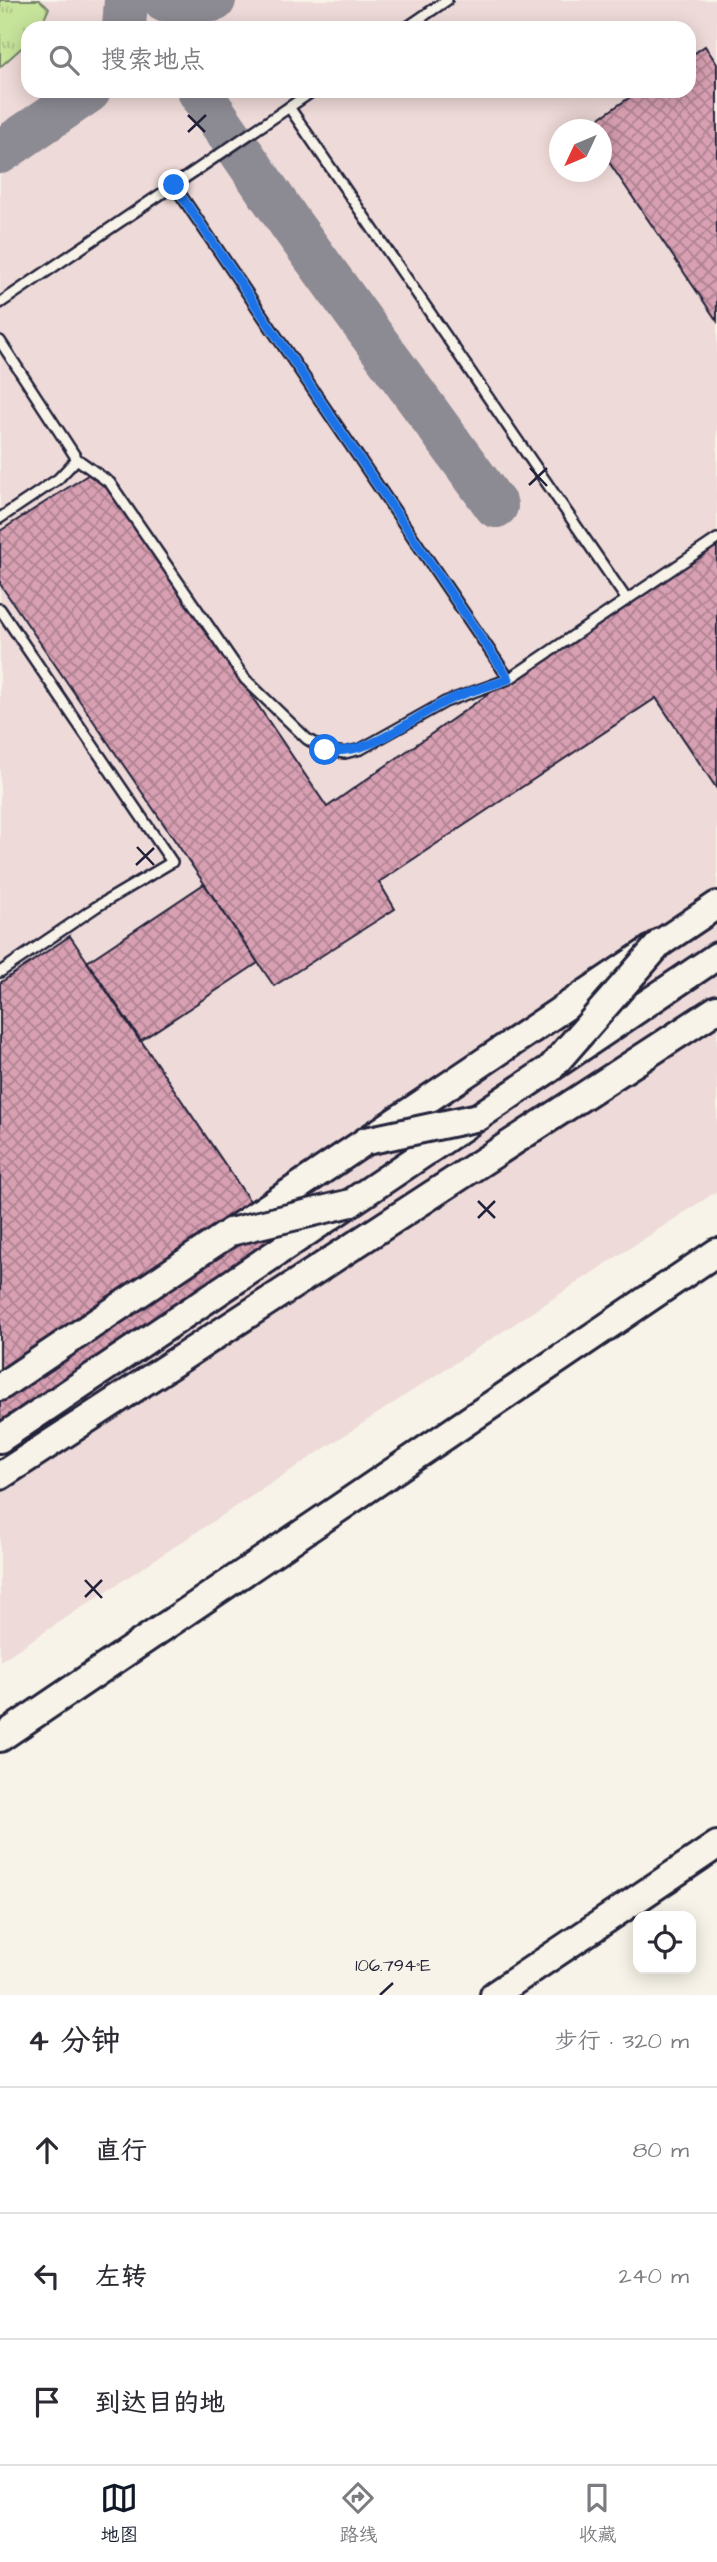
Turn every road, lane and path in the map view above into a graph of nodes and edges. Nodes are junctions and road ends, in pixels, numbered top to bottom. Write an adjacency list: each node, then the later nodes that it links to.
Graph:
1 (447, 0): 2 (lane)
2 (416, 21)
3 (302, 98): 4 (lane)
4 (289, 107): 5 (lane); 11 (lane)
5 (174, 185): 6 (lane); 13 (lane)
6 (0, 303)
7 (0, 341): 8 (lane)
8 (77, 459): 9 (lane); 13 (lane)
9 (0, 518)
10 (717, 539): 11 (lane)
11 (627, 600): 13 (lane)
12 (0, 609): 19 (lane)
13 (509, 679)
14 (717, 907): 15 (main road); 27 (main road)
15 (661, 942): 21 (main road, bridge); 23 (main road, bridge)
16 (717, 946): 18 (main road)
17 (717, 956): 18 (main road)
18 (695, 971): 21 (main road, bridge)
19 (0, 972)
20 (717, 1009): 29 (main road)
21 (550, 1069): 22 (main road)
22 (479, 1117): 23 (main road, bridge); 24 (main road, bridge)
23 (366, 1140): 25 (main road, bridge)
24 (351, 1203): 25 (main road, bridge); 28 (main road)
25 (230, 1232): 27 (main road)
26 (717, 1252): 30 (main road)
27 (0, 1388)
28 (0, 1439)
29 (0, 1476)
30 (0, 1738)
31 (717, 1845): 32 (main road)
32 (494, 1995)

